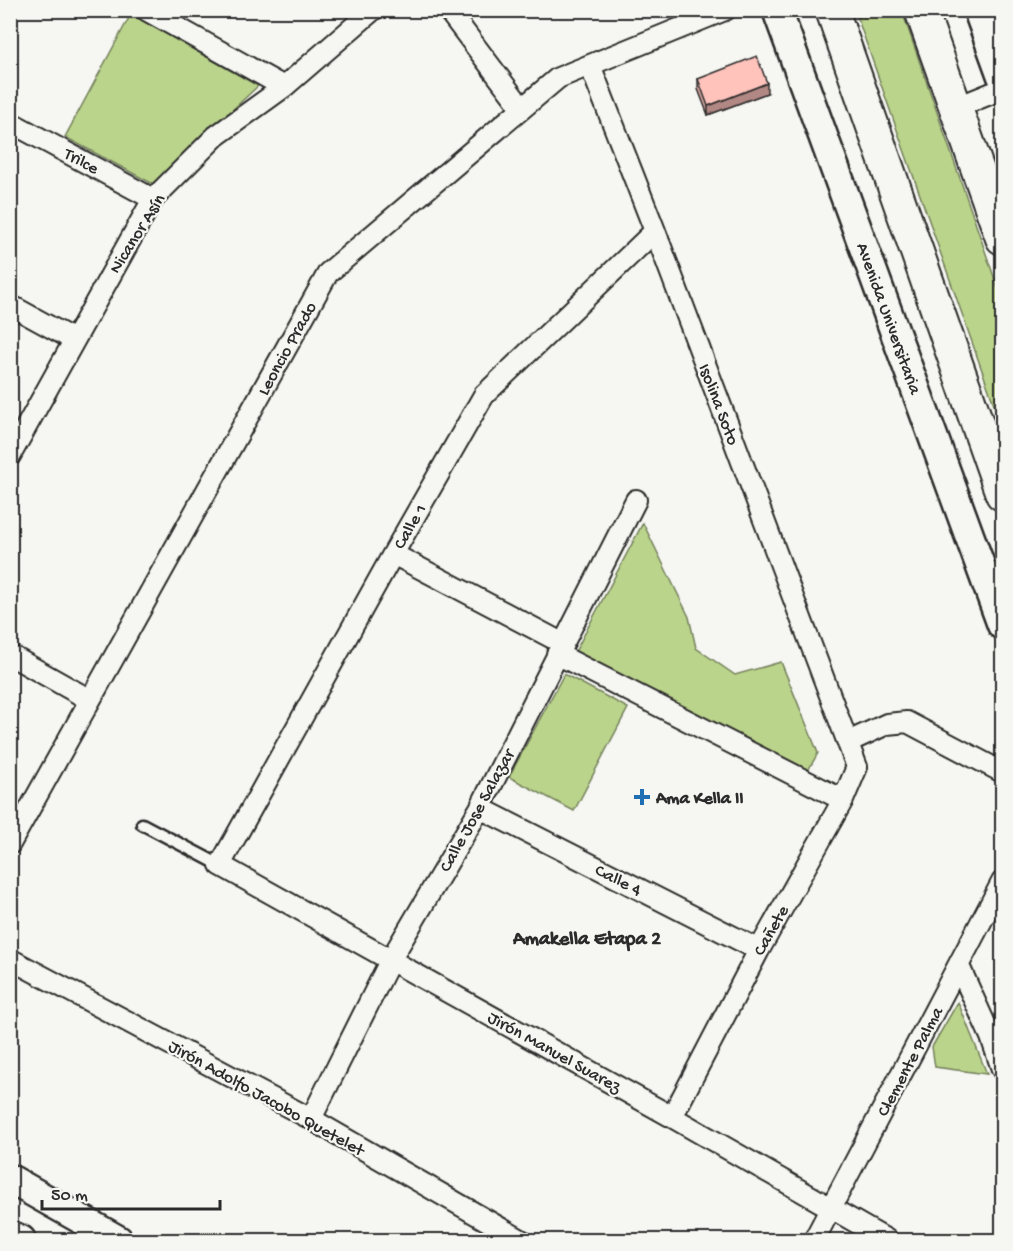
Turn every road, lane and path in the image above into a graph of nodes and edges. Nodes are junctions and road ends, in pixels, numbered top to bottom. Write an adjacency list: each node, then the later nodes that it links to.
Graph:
1 (146, 10): 11 (street)
2 (373, 10): 11 (street, Nicanor Asín)
3 (448, 10): 13 (street)
4 (725, 10): 9 (street, Leoncio Prado)
5 (777, 10): 25 (main road, Avenida Universitaria)
6 (832, 10): 22 (main road)
7 (921, 10): 14 (main road)
8 (978, 10): 10 (main road)
9 (590, 65): 13 (street, Leoncio Prado); 17 (street, Isolina Soto)
10 (1002, 76)
11 (284, 87): 16 (street, Nicanor Asín)
12 (1002, 89): 14 (street)
13 (522, 108): 28 (street, Leoncio Prado)
14 (955, 108): 18 (main road)
15 (10, 122): 16 (street, Trilce)
16 (153, 199): 20 (street, Nicanor Asín)
17 (655, 231): 24 (street, Calle 1); 29 (street, Isolina Soto)
18 (1002, 238)
19 (10, 305): 20 (street)
20 (74, 340): 21 (street, Nicanor Asín)
21 (10, 456)
22 (1002, 494)
23 (636, 500): 26 (street, Calle Jose Salazar)
24 (393, 555): 26 (street); 35 (street, Calle 1)
25 (1002, 625)
26 (560, 649): 31 (street); 32 (street, Calle Jose Salazar)
27 (10, 655): 28 (street)
28 (90, 700): 34 (street, Leoncio Prado)
29 (848, 742): 30 (street); 31 (street, Cañete)
30 (1002, 772)
31 (843, 800): 37 (street, Cañete)
32 (480, 808): 37 (street, Calle 4); 39 (street, Calle Jose Salazar)
33 (142, 824): 35 (lane)
34 (10, 844)
35 (220, 865): 39 (street, Jirón Manuel Suarez)
36 (1002, 882): 40 (street, Clemente Palma)
37 (759, 950): 43 (street, Cañete)
38 (10, 959): 44 (street, Jirón Adolfo Jacobo Quetelet)
39 (391, 959): 43 (street, Jirón Manuel Suarez); 44 (street, Calle Jose Salazar)
40 (959, 966): 41 (street); 46 (street, Clemente Palma)
41 (997, 1035): 42 (street)
42 (1002, 1069)
43 (672, 1117): 46 (street, Jirón Manuel Suarez)
44 (311, 1119): 50 (street, Jirón Adolfo Jacobo Quetelet)
45 (10, 1179): 49 (main road)
46 (831, 1209): 51 (street, Clemente Palma); 52 (street, Jirón Manuel Suarez)
47 (10, 1235): 48 (main road)
48 (21, 1240)
49 (118, 1240)
50 (521, 1240)
51 (814, 1240)
52 (887, 1240)

